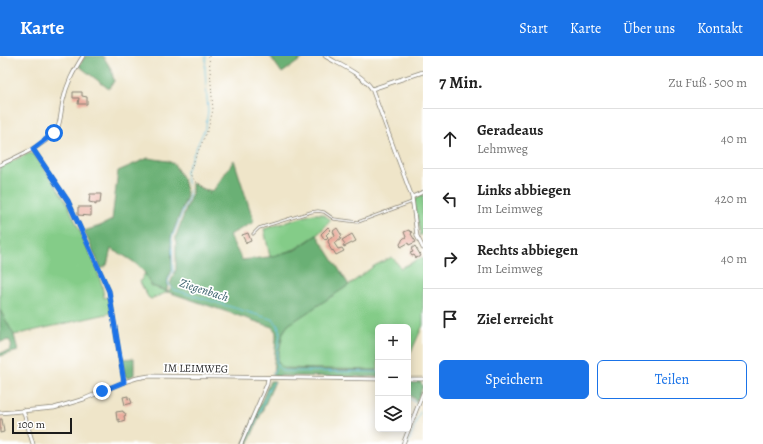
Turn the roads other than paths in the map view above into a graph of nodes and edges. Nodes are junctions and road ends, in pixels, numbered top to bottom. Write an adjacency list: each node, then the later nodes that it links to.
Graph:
1 (83, 56): 5 (street)
2 (325, 56): 4 (street)
3 (423, 72): 4 (street)
4 (372, 89): 8 (street)
5 (33, 149): 6 (street); 16 (street)
6 (0, 165)
7 (423, 192): 8 (street)
8 (412, 197): 9 (street)
9 (412, 202): 10 (lane); 11 (street)
10 (253, 234)
11 (423, 248)
12 (268, 378): 13 (street, IM LEIMWEG); 16 (street, IM LEIMWEG); 21 (street)
13 (375, 379)
14 (411, 379): 15 (street)
15 (423, 379)
16 (124, 382): 18 (street, IM LEIMWEG)
17 (423, 393): 22 (street)
18 (23, 410): 19 (street, IM LEIMWEG); 20 (street)
19 (0, 413)
20 (33, 444)
21 (241, 444)
22 (403, 444)

